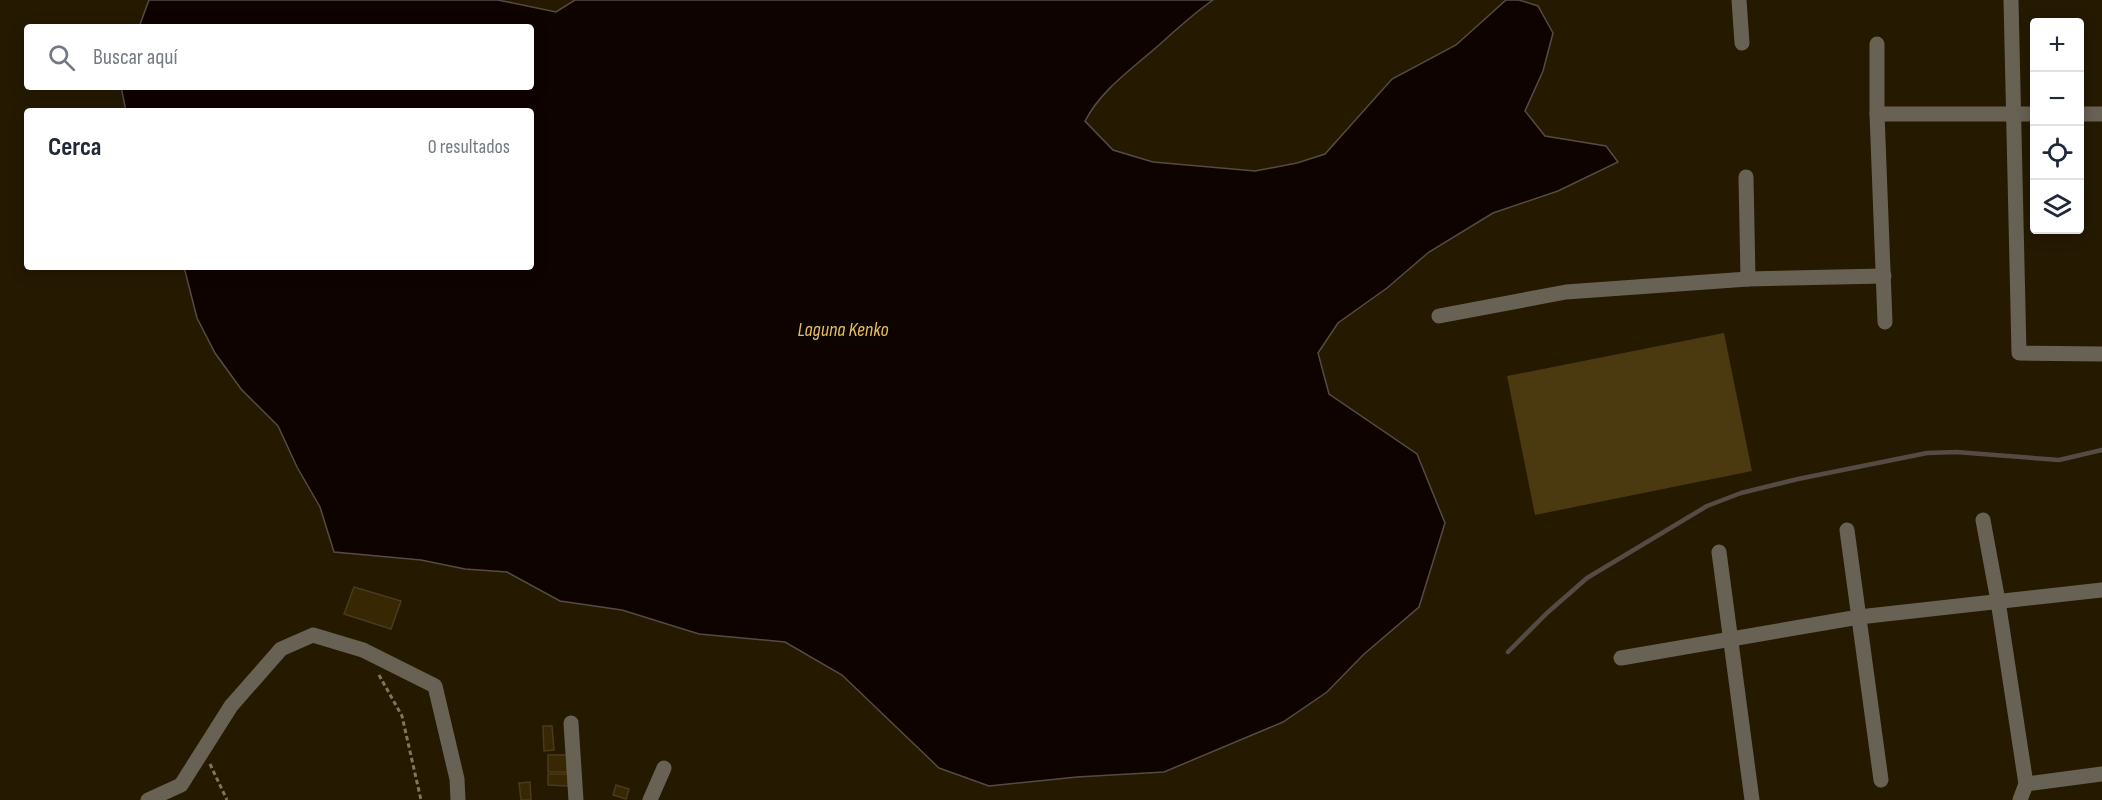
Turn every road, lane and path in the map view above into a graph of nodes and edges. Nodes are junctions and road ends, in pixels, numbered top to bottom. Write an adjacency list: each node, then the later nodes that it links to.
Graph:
1 (1739, 0): 3 (street)
2 (2011, 0): 6 (street)
3 (1742, 43)
4 (1877, 44): 5 (street)
5 (1877, 114): 6 (street); 11 (street)
6 (2013, 114): 7 (street); 15 (street)
7 (2030, 114)
8 (2084, 114): 9 (street)
9 (2102, 114)
10 (1746, 177): 12 (street)
11 (1884, 276): 12 (street); 14 (street)
12 (1748, 279): 13 (street)
13 (1439, 316)
14 (1886, 322)
15 (2102, 354)
16 (1983, 520): 20 (street)
17 (1847, 530): 21 (street)
18 (1719, 552): 22 (street)
19 (2102, 590): 20 (street)
20 (1998, 601): 21 (street); 30 (street)
21 (1859, 617): 22 (street); 29 (street)
22 (1730, 640): 24 (street); 37 (street)
23 (363, 650): 26 (street); 33 (path); 34 (street)
24 (1622, 658)
25 (571, 723): 35 (street)
26 (204, 752): 31 (street); 32 (path)
27 (664, 768): 36 (street)
28 (2102, 774): 30 (street)
29 (1881, 780)
30 (2026, 784): 38 (street)
31 (148, 800)
32 (227, 800)
33 (421, 800)
34 (458, 800)
35 (576, 800)
36 (650, 800)
37 (1752, 800)
38 (2020, 800)

